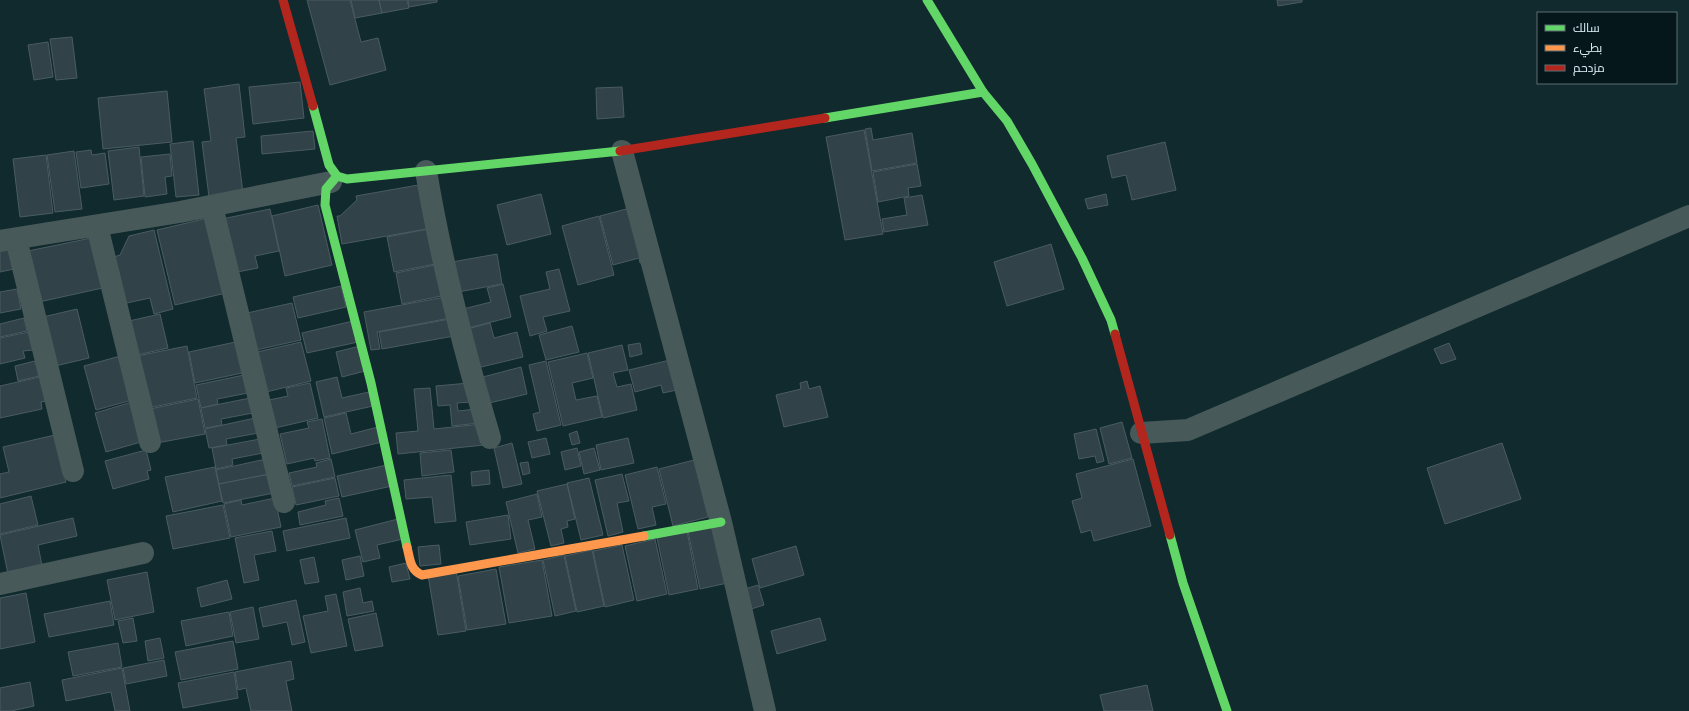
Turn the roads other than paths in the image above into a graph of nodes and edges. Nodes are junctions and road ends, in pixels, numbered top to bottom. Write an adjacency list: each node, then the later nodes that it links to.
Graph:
1 (283, 0): 6 (street)
2 (927, 0): 3 (street)
3 (983, 92): 4 (street); 11 (street)
4 (622, 151): 5 (street); 16 (street)
5 (426, 171): 6 (street); 12 (street)
6 (334, 179): 7 (street); 16 (street)
7 (212, 206): 9 (street); 15 (street)
8 (1689, 216): 11 (street)
9 (97, 226): 10 (street); 13 (street)
10 (8, 240): 14 (street)
11 (1141, 433): 20 (street)
12 (490, 438)
13 (150, 442)
14 (72, 471)
15 (284, 502)
16 (721, 522): 19 (street)
17 (143, 553): 18 (street)
18 (0, 584)
19 (764, 711)
20 (1227, 711)

